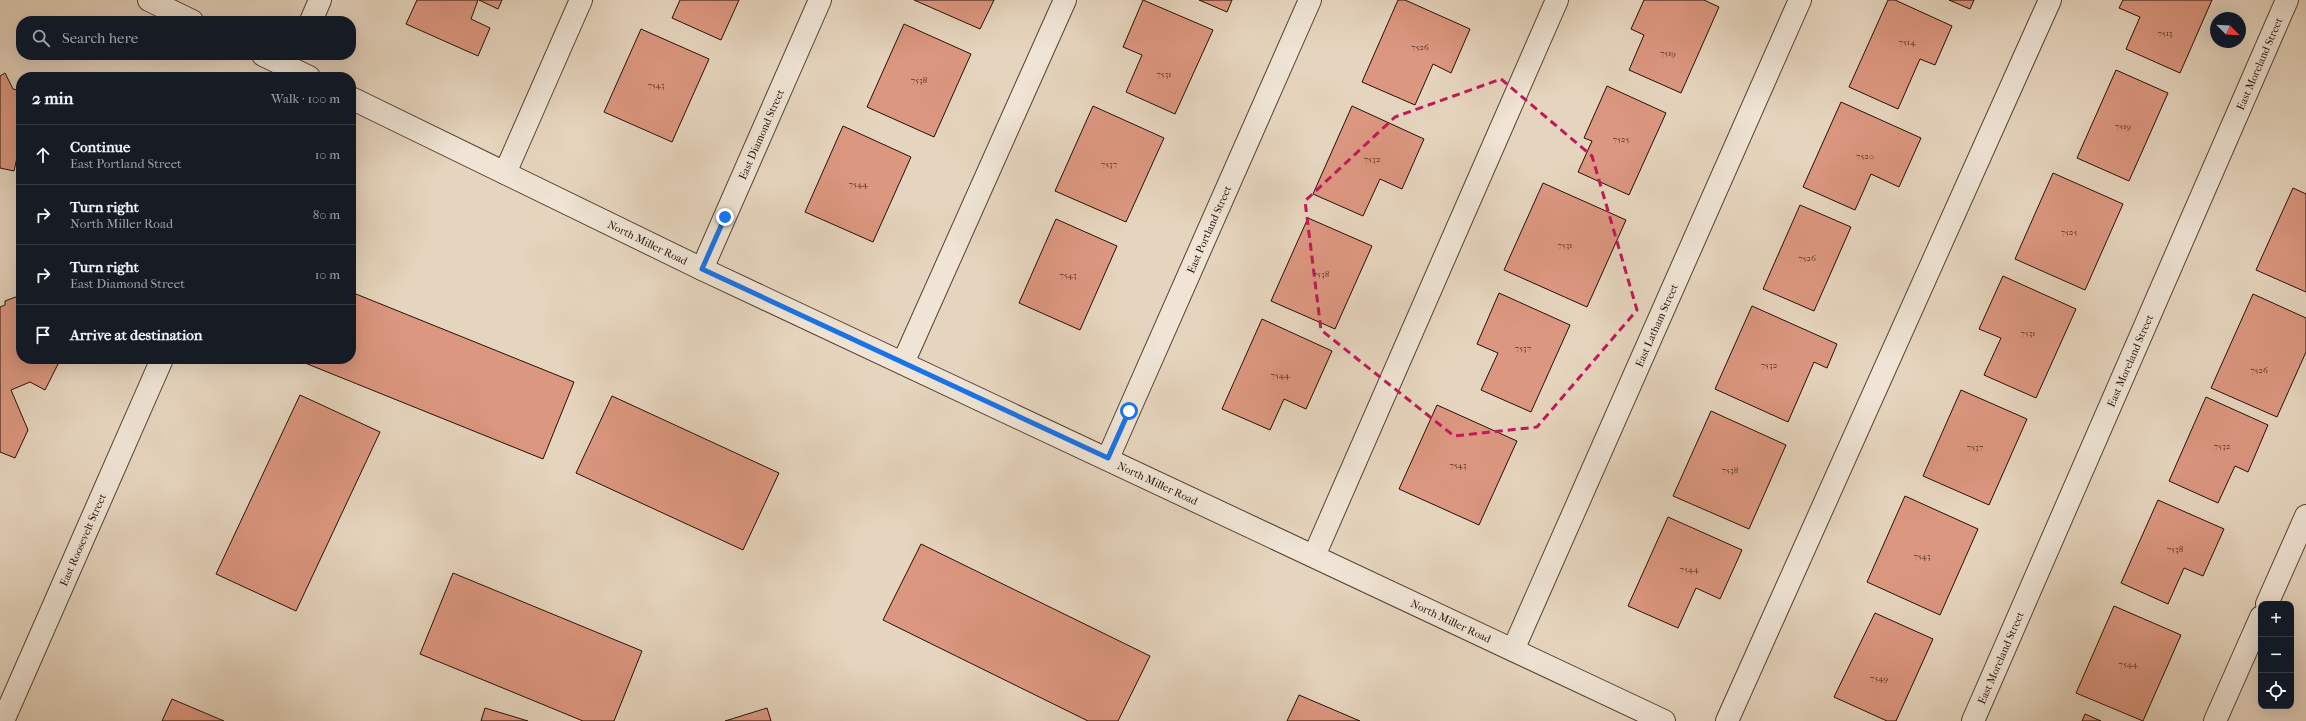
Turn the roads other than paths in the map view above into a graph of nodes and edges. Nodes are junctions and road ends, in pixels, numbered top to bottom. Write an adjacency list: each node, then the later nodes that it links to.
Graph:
1 (149, 0): 11 (street)
2 (320, 0): 12 (street)
3 (581, 0): 16 (street)
4 (820, 0): 17 (street, East Diamond Street)
5 (1065, 0): 18 (street)
6 (1310, 0): 20 (street, East Portland Street)
7 (1557, 0): 22 (street)
8 (1800, 0): 25 (street, East Latham Street)
9 (2050, 0): 28 (street)
10 (2288, 0): 29 (street, East Moreland Street)
11 (182, 16)
12 (313, 16)
13 (275, 60): 14 (street)
14 (296, 69)
15 (356, 100): 16 (street, North Miller Road)
16 (505, 173): 17 (street, North Miller Road)
17 (702, 269): 18 (street, North Miller Road)
18 (903, 363): 20 (street, North Miller Road)
19 (160, 364): 26 (street, East Roosevelt Street)
20 (1108, 458): 22 (street, North Miller Road)
21 (2306, 516): 23 (street)
22 (1314, 556): 25 (street, North Miller Road)
23 (2268, 601)
24 (2258, 624): 30 (street)
25 (1512, 650): 27 (street, North Miller Road)
26 (3, 721)
27 (1664, 721)
28 (1727, 721)
29 (1973, 721)
30 (2215, 721)

